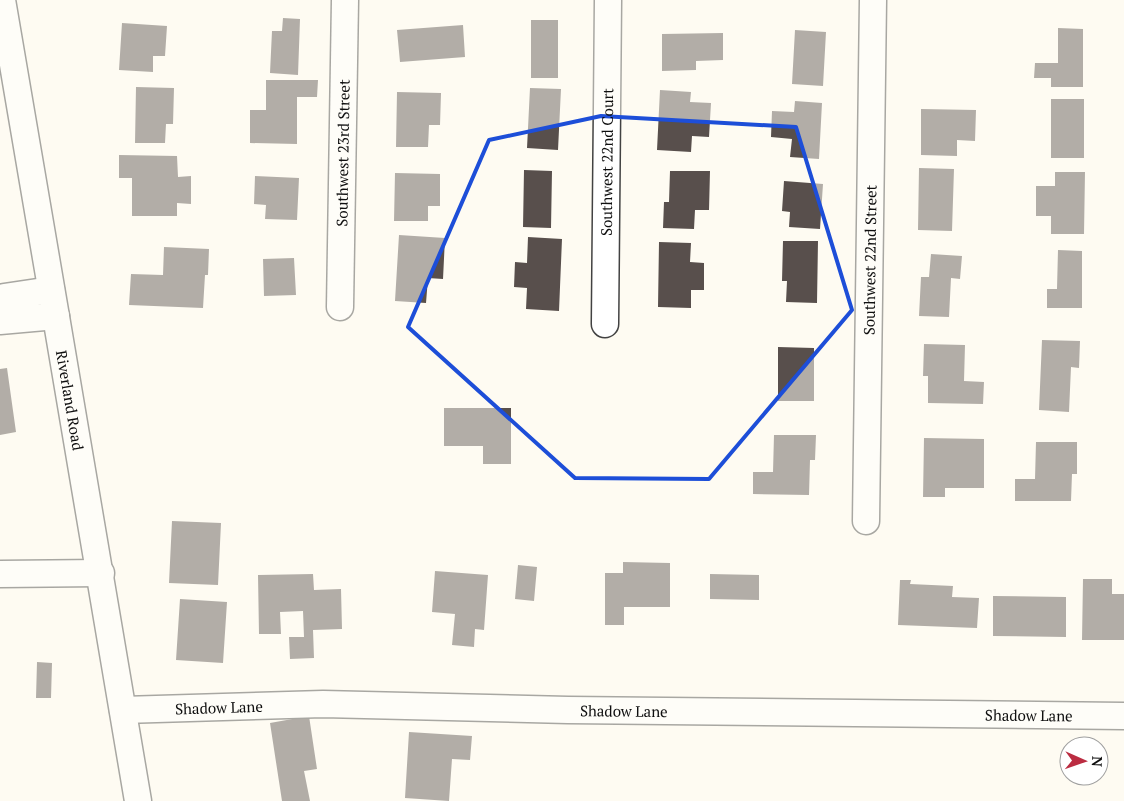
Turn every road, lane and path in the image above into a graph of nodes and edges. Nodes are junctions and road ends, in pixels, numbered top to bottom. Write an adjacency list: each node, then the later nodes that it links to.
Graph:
1 (2, 0): 5 (street, Riverland Road)
2 (345, 0): 7 (street, Southwest 23rd Street)
3 (608, 0): 10 (street, Southwest 22nd Court)
4 (873, 0): 11 (street, Southwest 22nd Street)
5 (51, 290): 6 (street); 8 (street, Riverland Road)
6 (0, 299)
7 (340, 307)
8 (56, 316): 9 (street); 12 (street, Riverland Road)
9 (0, 321)
10 (605, 324)
11 (866, 520)
12 (101, 573): 13 (street); 14 (street, Riverland Road)
13 (0, 574)
14 (123, 710): 15 (street, Shadow Lane); 16 (street, Riverland Road)
15 (1124, 716)
16 (138, 801)

